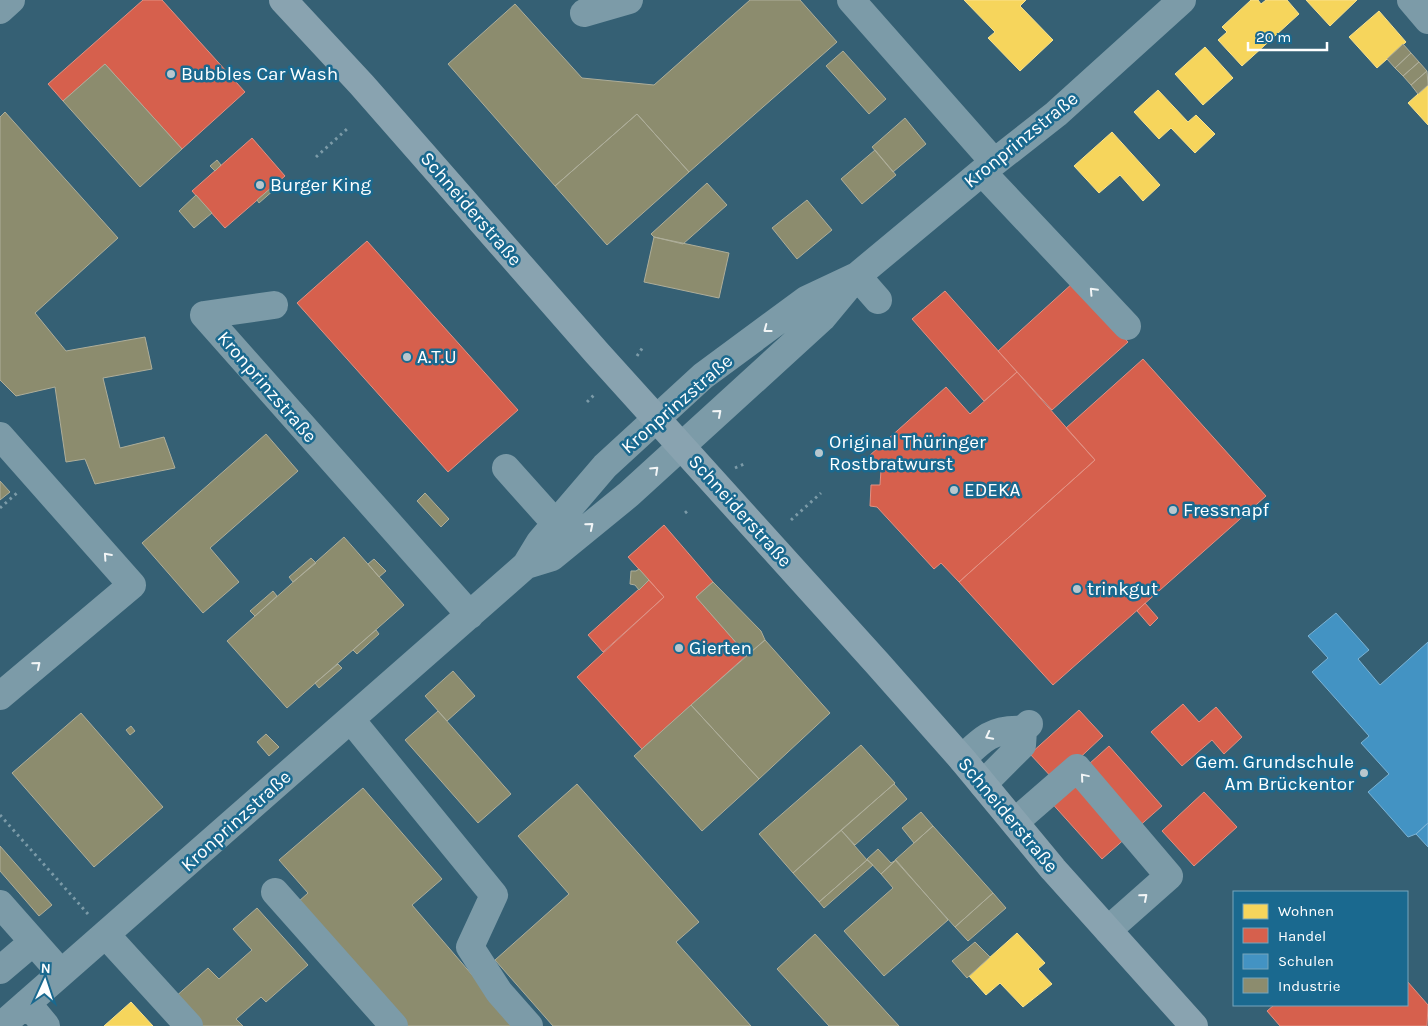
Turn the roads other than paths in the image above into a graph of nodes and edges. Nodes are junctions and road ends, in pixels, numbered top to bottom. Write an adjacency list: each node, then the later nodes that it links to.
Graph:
1 (11, 0): 7 (street)
2 (283, 0): 15 (main road, Schneiderstraße)
3 (629, 0): 8 (street)
4 (851, 0): 10 (street)
5 (1182, 0): 10 (street, Kronprinzstraße)
6 (1411, 0): 9 (street)
7 (0, 10)
8 (584, 13)
9 (1428, 20)
10 (988, 167): 11 (street, Kronprinzstraße); 14 (street, one-way to 10)
11 (857, 276): 12 (street); 15 (street, Kronprinzstraße, one-way to 15); 17 (street, Kronprinzstraße, one-way to 11)
12 (878, 300)
13 (274, 306): 21 (street, Kronprinzstraße)
14 (1127, 326)
15 (657, 418): 17 (main road, Schneiderstraße); 19 (street, Kronprinzstraße)
16 (0, 436): 22 (street, one-way to 16)
17 (681, 445): 20 (street, Kronprinzstraße, one-way to 17); 24 (main road, Schneiderstraße)
18 (506, 468): 19 (street)
19 (557, 525): 20 (street, Kronprinzstraße)
20 (526, 565): 21 (street, Kronprinzstraße)
21 (470, 615): 23 (street, Kronprinzstraße)
22 (0, 696)
23 (352, 721): 30 (street, Kronprinzstraße); 39 (street)
24 (962, 759): 25 (main road, Schneiderstraße); 25 (street, one-way to 24)
25 (983, 784): 26 (main road, Schneiderstraße)
26 (1015, 822): 29 (main road, Schneiderstraße); 29 (street, one-way to 26)
27 (275, 892): 38 (street)
28 (0, 904): 31 (street)
29 (1108, 930): 40 (main road, Schneiderstraße)
30 (106, 935): 33 (street, Kronprinzstraße); 37 (street)
31 (33, 942): 32 (street); 33 (street)
32 (0, 970)
33 (61, 973): 34 (street, Kronprinzstraße)
34 (27, 1003): 35 (street, Kronprinzstraße); 36 (street)
35 (1, 1026)
36 (46, 1026)
37 (189, 1026)
38 (394, 1026)
39 (529, 1026)
40 (1194, 1026)

